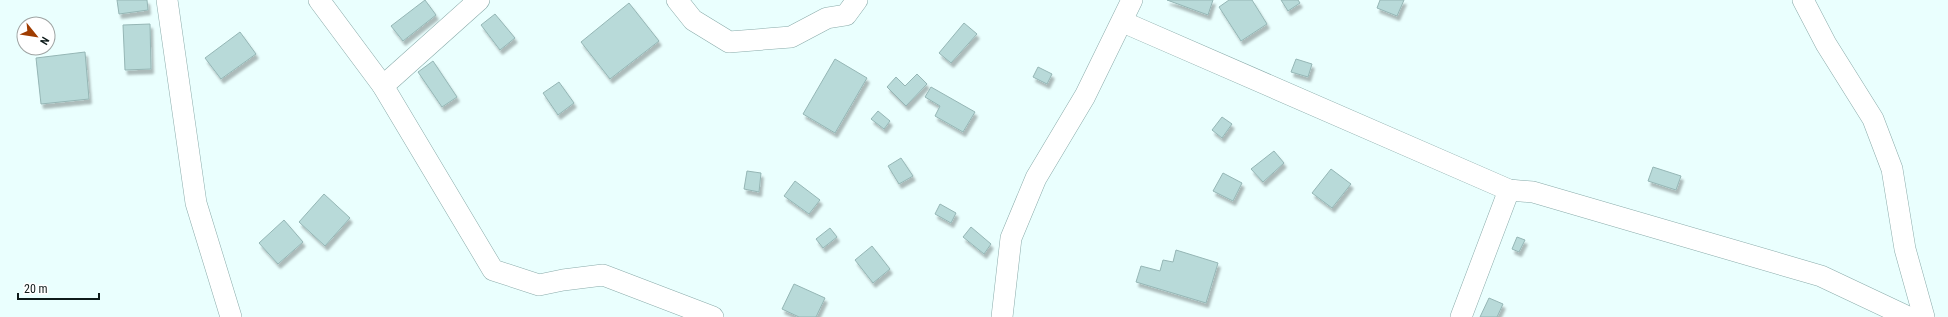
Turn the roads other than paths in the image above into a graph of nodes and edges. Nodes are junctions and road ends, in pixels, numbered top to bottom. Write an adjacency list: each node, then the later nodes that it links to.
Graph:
1 (167, 0): 11 (street)
2 (319, 0): 9 (street)
3 (479, 0): 9 (street)
4 (676, 0): 5 (street)
5 (857, 0)
6 (1132, 0): 8 (street)
7 (1803, 0): 16 (street)
8 (1122, 22): 10 (street); 13 (street)
9 (383, 86): 12 (street)
10 (1509, 190): 14 (street); 15 (street)
11 (231, 317)
12 (713, 317)
13 (1002, 317)
14 (1461, 317)
15 (1908, 317)
16 (1924, 317)

